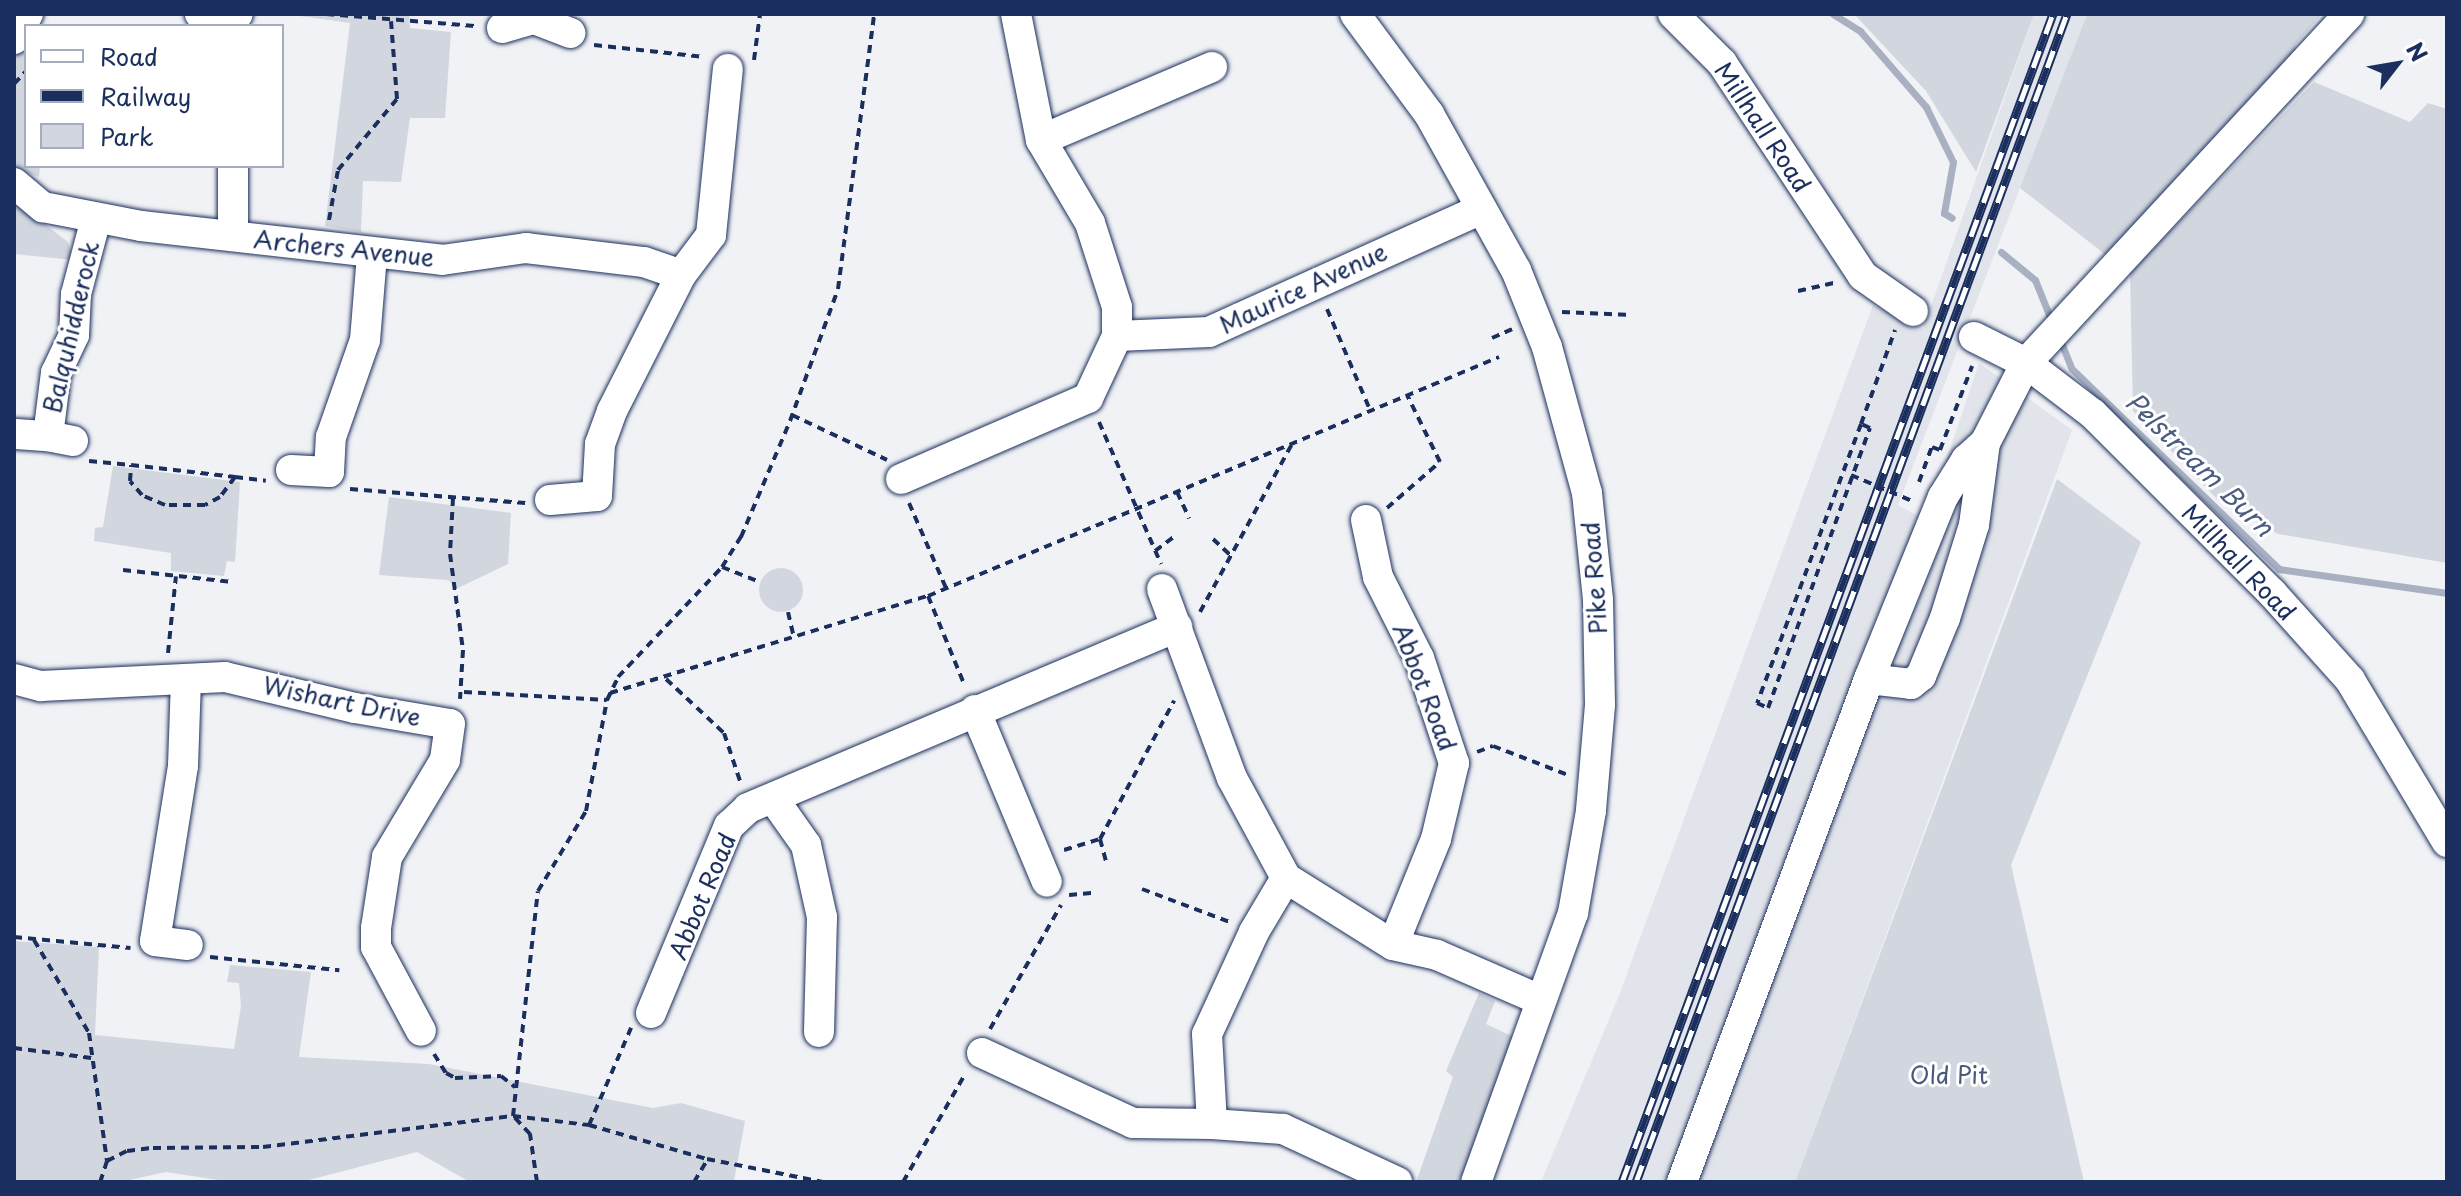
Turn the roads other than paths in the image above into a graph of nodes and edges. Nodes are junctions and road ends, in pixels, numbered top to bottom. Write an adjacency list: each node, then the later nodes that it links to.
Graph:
1 (28, 14): 9 (street)
2 (1016, 14): 12 (street)
3 (1355, 14): 15 (street, Pike Road)
4 (1673, 14): 20 (street, Millhall Road)
5 (2349, 14): 23 (street)
6 (534, 17): 7 (street); 8 (street)
7 (502, 28)
8 (570, 33)
9 (14, 39)
10 (728, 63): 19 (street)
11 (1212, 67): 12 (street)
12 (1041, 140): 21 (street)
13 (233, 168): 17 (street)
14 (14, 183): 16 (street, Archers Avenue)
15 (1482, 209): 21 (street, Maurice Avenue); 42 (street, Pike Road)
16 (96, 219): 17 (street, Archers Avenue); 24 (street, Balquhidderock)
17 (233, 235): 18 (street, Archers Avenue)
18 (372, 254): 19 (street, Archers Avenue); 26 (street)
19 (681, 275): 28 (street)
20 (1908, 310)
21 (1117, 336): 27 (street)
22 (1978, 339): 23 (street, Millhall Road)
23 (2045, 346): 25 (street); 37 (street, Millhall Road)
24 (16, 434)
25 (1985, 443): 33 (street); 33 (street)
26 (283, 476)
27 (901, 479)
28 (550, 500)
29 (1366, 520): 40 (street, Abbot Road)
30 (1164, 583): 31 (street)
31 (1179, 633): 35 (street, Abbot Road); 39 (street)
32 (14, 679): 34 (street, Wishart Drive)
33 (1869, 679): 50 (street)
34 (176, 680): 41 (street); 44 (street, Wishart Drive)
35 (975, 710): 36 (street, Abbot Road); 38 (street)
36 (762, 805): 43 (street, Abbot Road); 45 (street)
37 (2447, 842)
38 (1052, 870)
39 (1286, 878): 40 (street); 47 (street)
40 (1393, 945): 42 (street)
41 (196, 951)
42 (1540, 1000): 49 (street, Pike Road)
43 (651, 1013)
44 (421, 1031)
45 (819, 1032)
46 (980, 1052): 47 (street)
47 (1212, 1124): 48 (street)
48 (1397, 1182)
49 (1476, 1182)
50 (1682, 1182)

